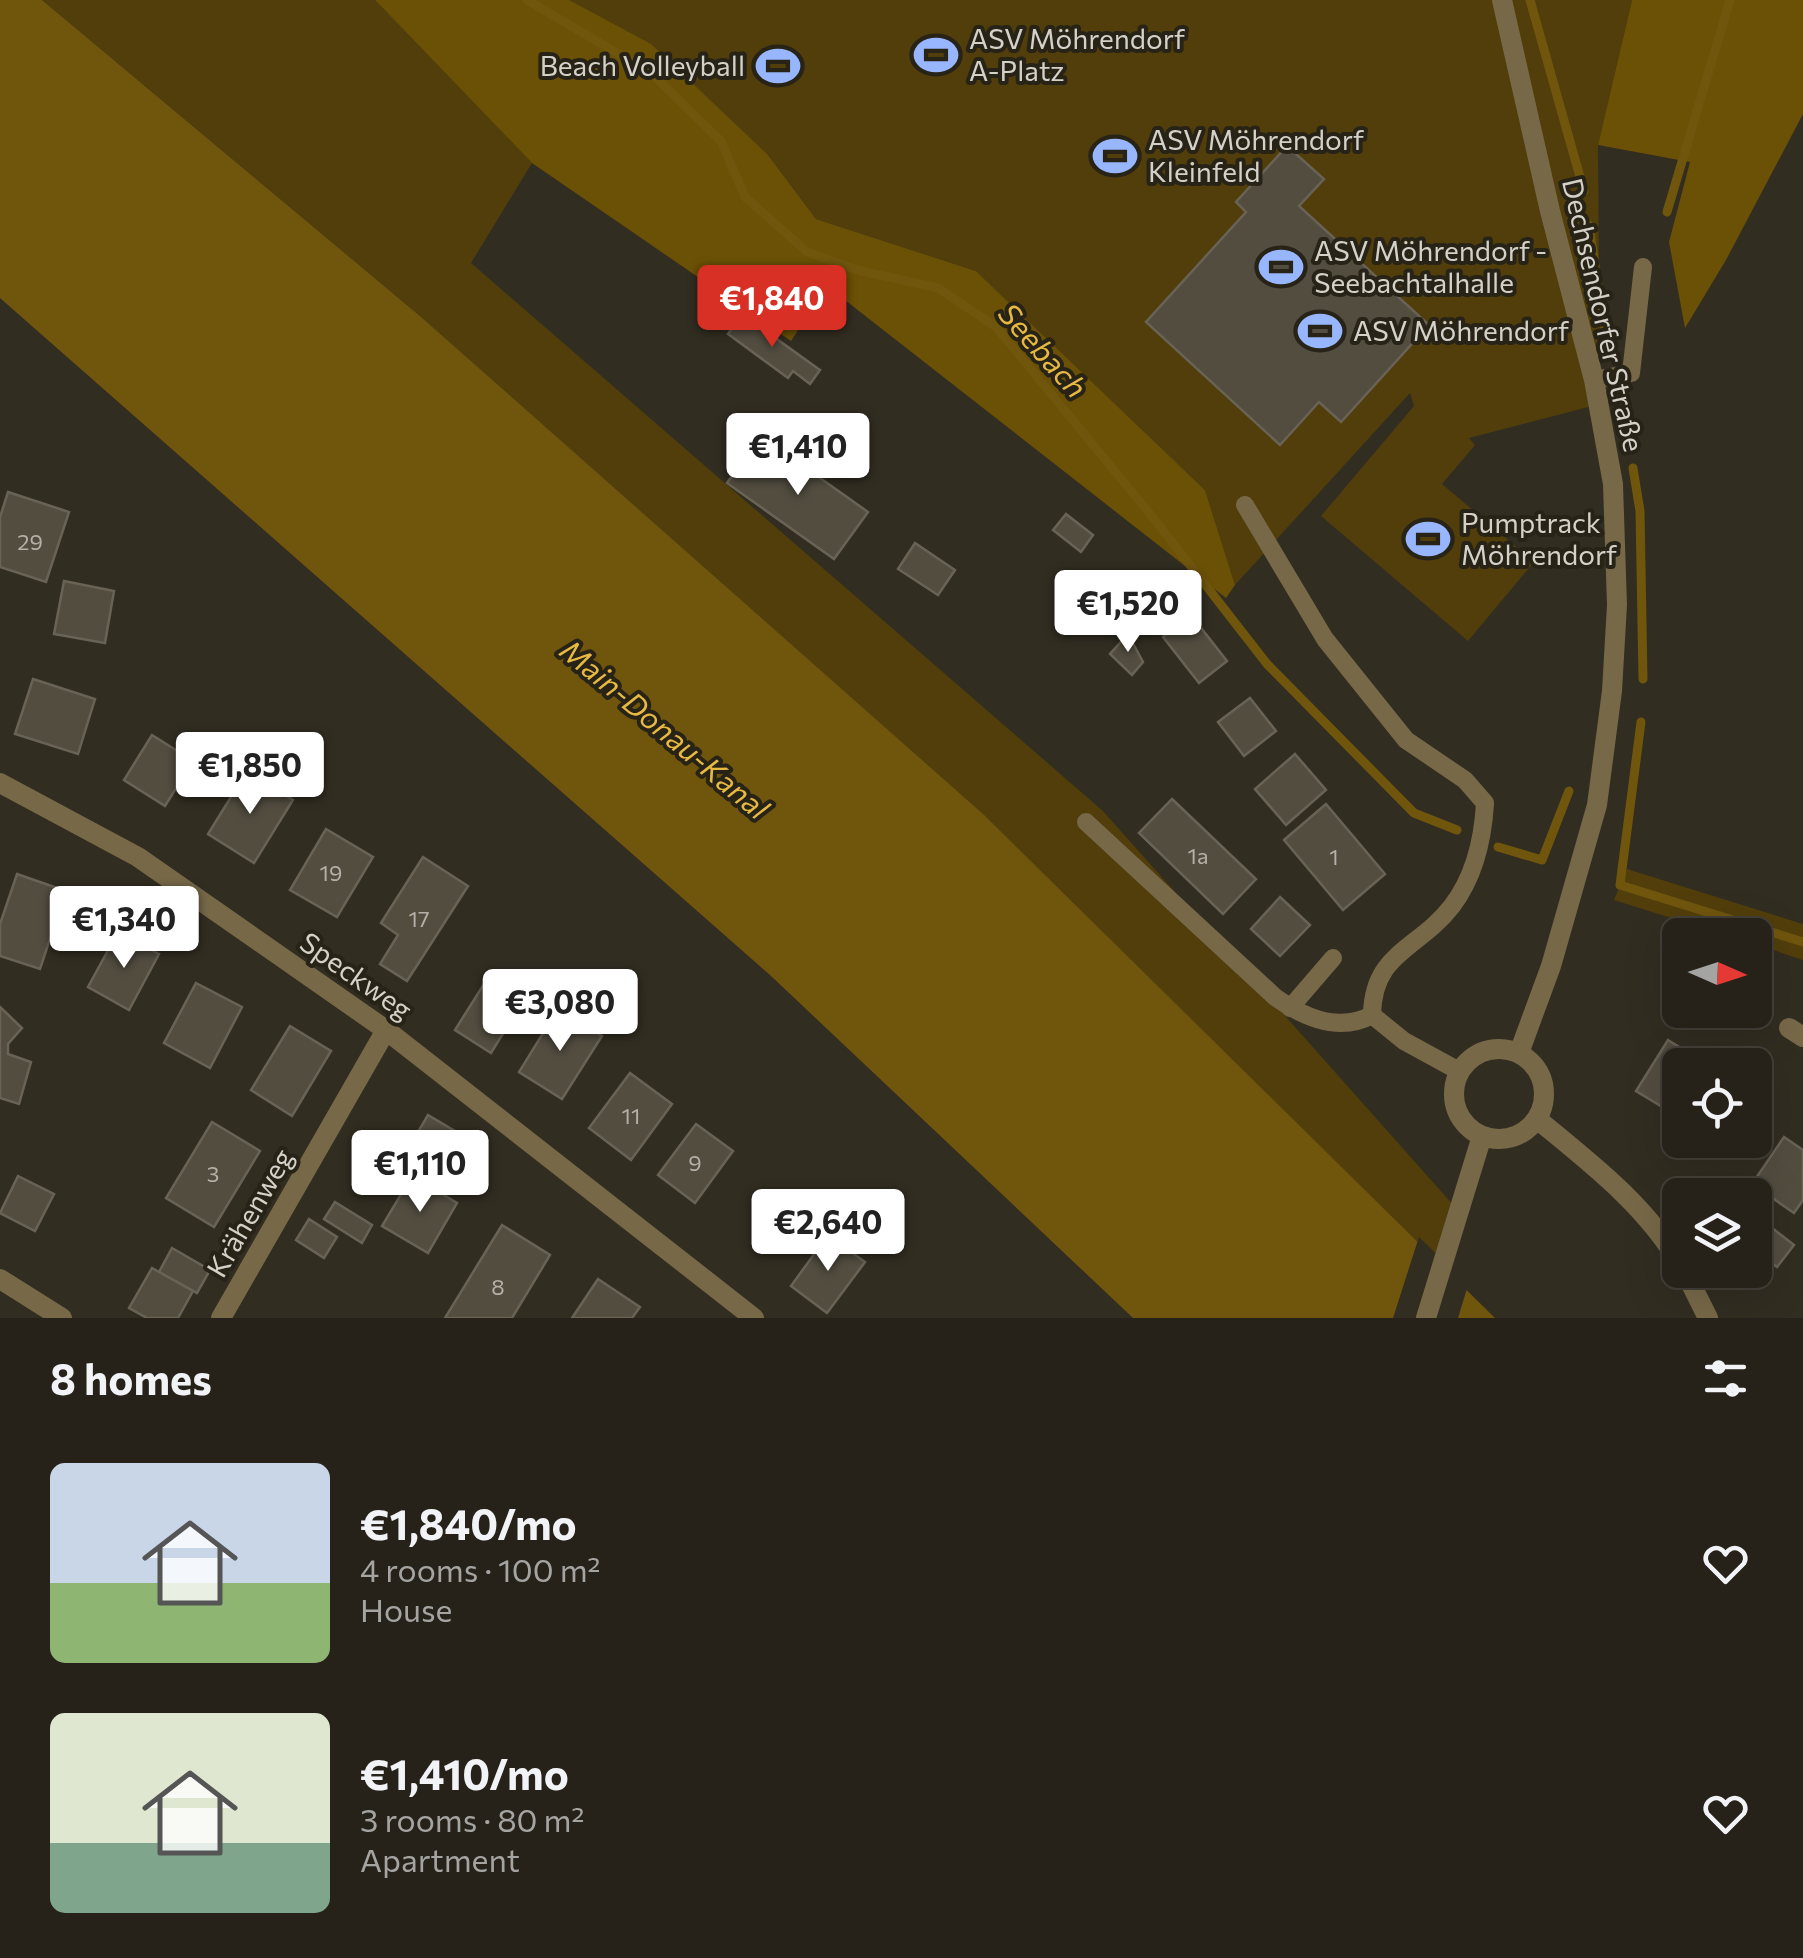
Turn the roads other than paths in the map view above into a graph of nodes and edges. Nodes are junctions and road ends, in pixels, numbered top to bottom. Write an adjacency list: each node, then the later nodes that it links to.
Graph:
1 (1502, 0): 3 (street, Dechsendorfer Straße)
2 (1644, 267): 3 (lane)
3 (1594, 380): 11 (street, Dechsendorfer Straße)
4 (1245, 505): 9 (lane)
5 (0, 783): 10 (street, Speckweg)
6 (1086, 822): 8 (lane)
7 (1332, 958): 8 (lane)
8 (1290, 1008): 9 (lane)
9 (1372, 1015): 12 (lane)
10 (386, 1030): 19 (street, Krähenweg); 20 (street, Speckweg)
11 (1520, 1053): 12 (street); 13 (street)
12 (1459, 1070): 14 (street)
13 (1536, 1119): 14 (street); 15 (street)
14 (1482, 1136): 21 (street)
15 (1662, 1237)
16 (0, 1279): 18 (street)
17 (1693, 1288): 22 (street)
18 (62, 1318)
19 (221, 1318)
20 (754, 1318)
21 (1426, 1318)
22 (1708, 1318)

